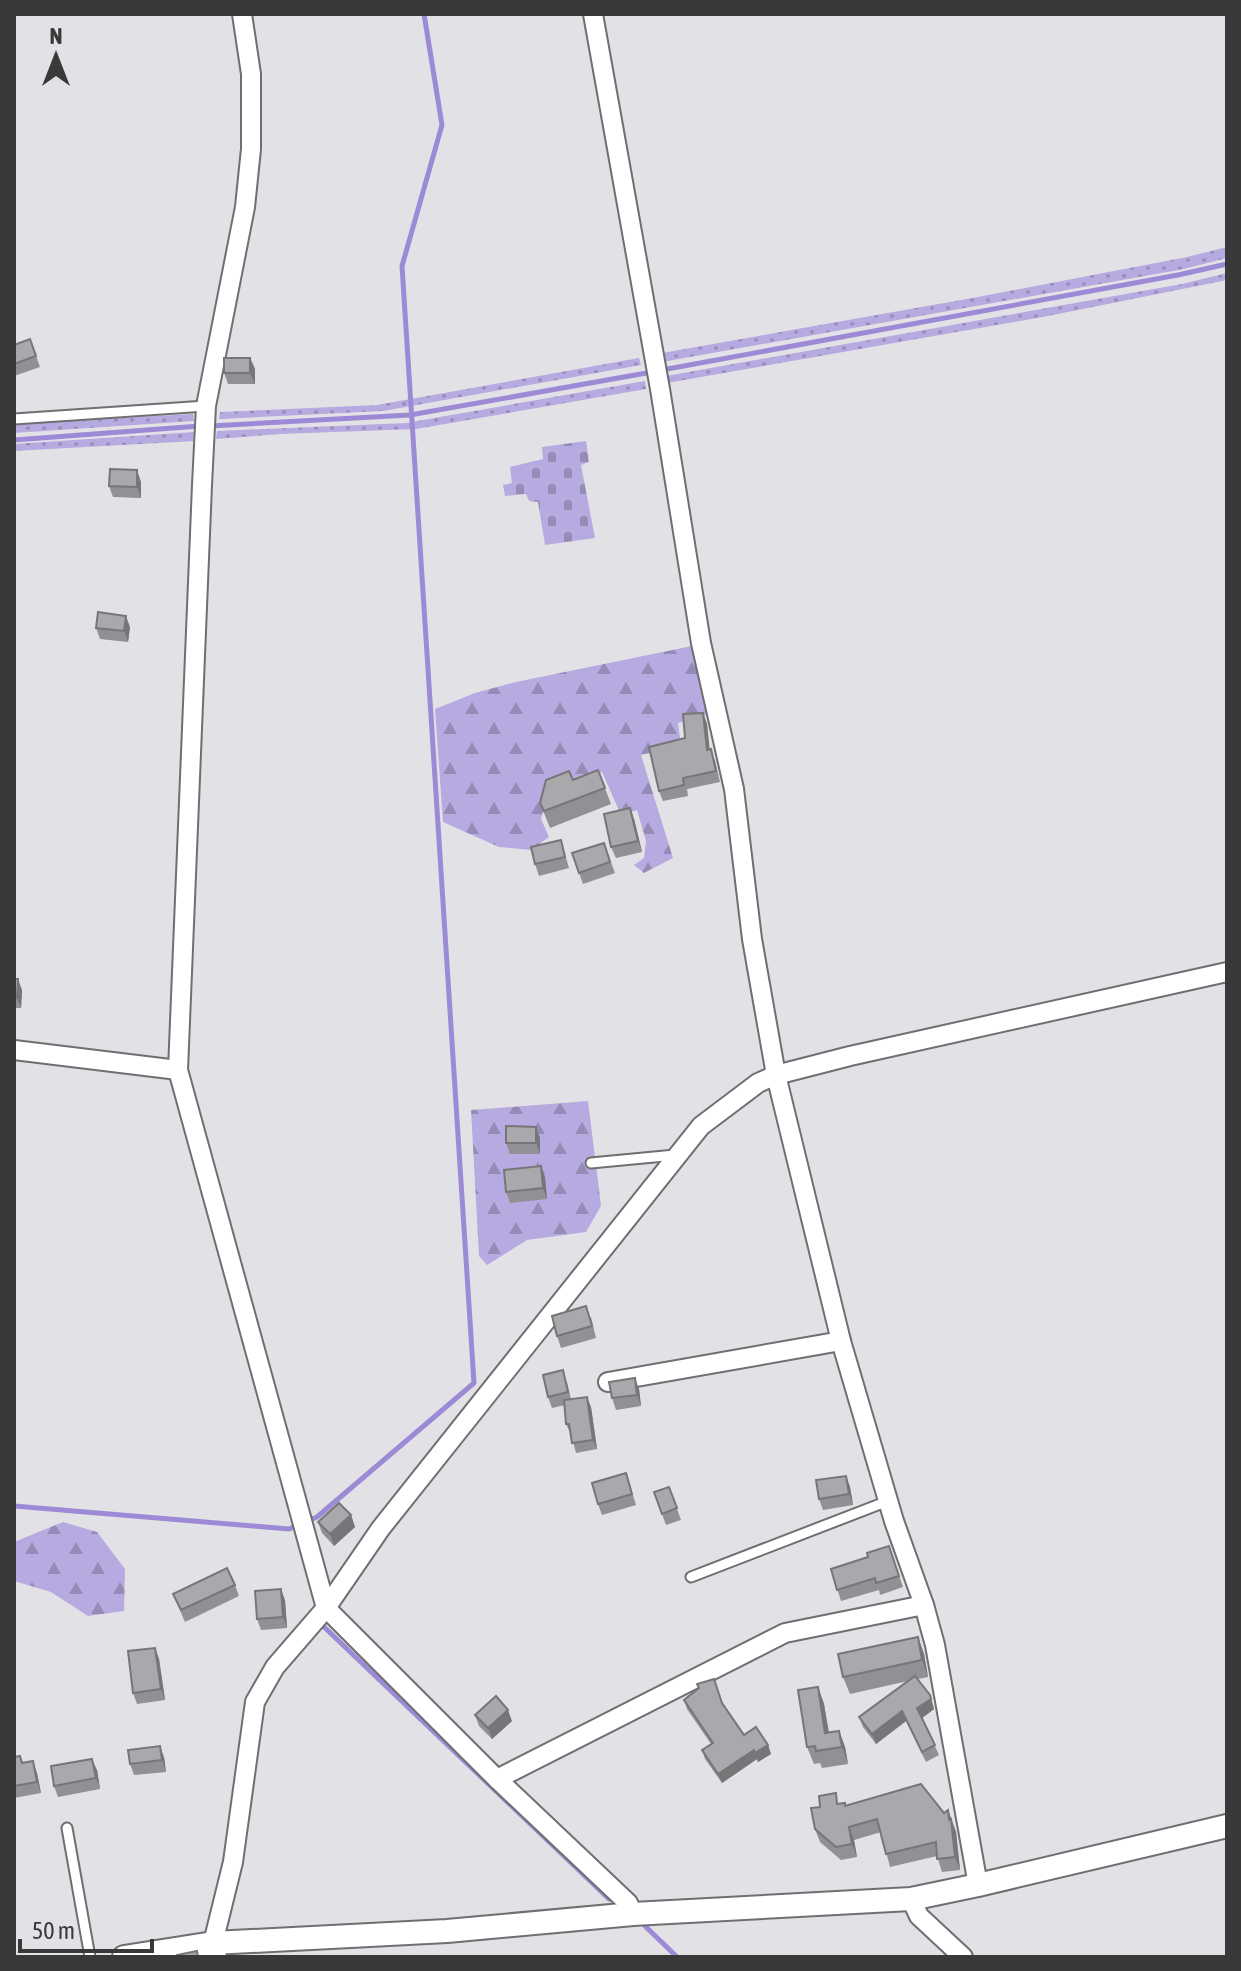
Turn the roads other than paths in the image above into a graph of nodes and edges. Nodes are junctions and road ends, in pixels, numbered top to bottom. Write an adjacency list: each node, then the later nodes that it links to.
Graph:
1 (242, 14): 3 (street)
2 (593, 14): 8 (street)
3 (206, 406): 4 (lane); 7 (street)
4 (14, 419)
5 (1227, 972): 8 (street)
6 (14, 1050): 7 (street)
7 (178, 1070): 16 (street)
8 (776, 1075): 9 (street); 11 (street)
9 (679, 1155): 10 (lane); 16 (street)
10 (591, 1163)
11 (841, 1341): 12 (street); 13 (street)
12 (608, 1382)
13 (888, 1501): 14 (lane); 15 (street)
14 (691, 1577)
15 (924, 1605): 17 (street); 20 (street)
16 (326, 1608): 17 (street); 23 (street)
17 (497, 1779): 22 (street)
18 (1227, 1826): 20 (street)
19 (67, 1828): 24 (lane)
20 (978, 1885): 21 (street)
21 (911, 1899): 22 (street); 26 (street)
22 (633, 1914): 23 (street)
23 (215, 1950): 25 (street)
24 (90, 1957)
25 (124, 1957)
26 (963, 1957)

